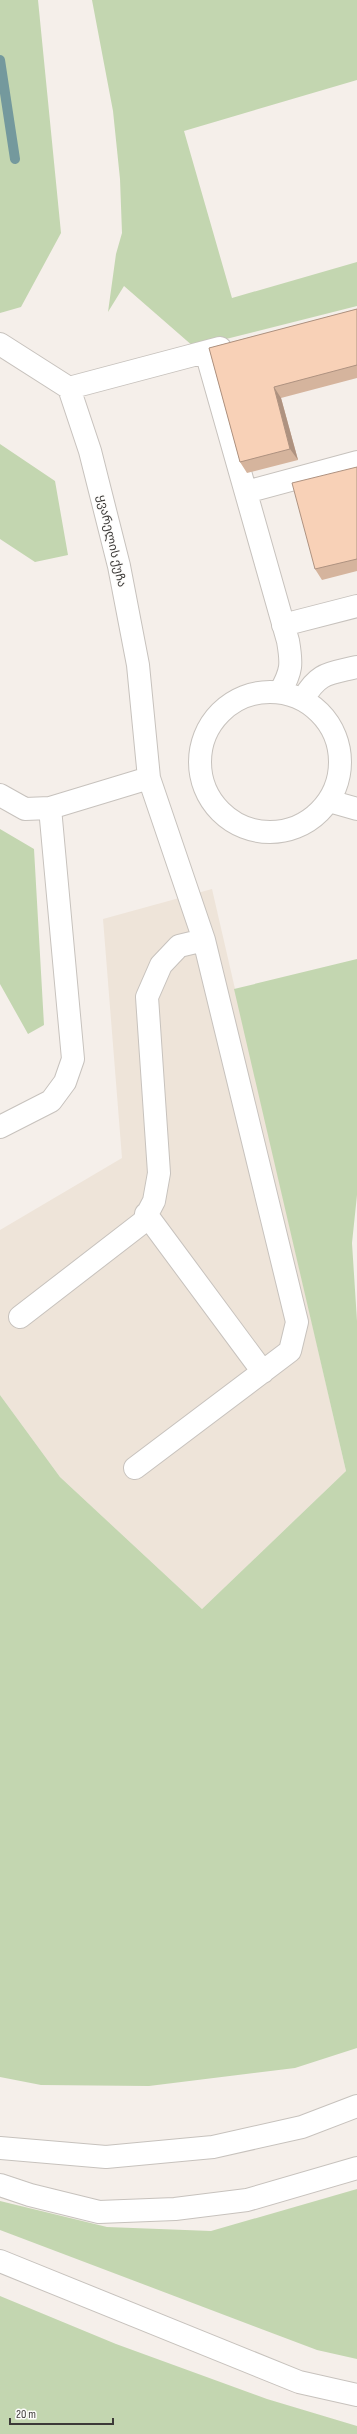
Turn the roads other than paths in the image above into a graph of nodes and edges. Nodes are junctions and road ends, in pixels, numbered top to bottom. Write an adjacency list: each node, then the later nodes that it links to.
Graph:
1 (0, 344): 4 (street)
2 (236, 344): 3 (street)
3 (206, 352): 4 (street); 6 (street)
4 (69, 388): 12 (street, ყვარელის ქუჩა)
5 (357, 462): 6 (street)
6 (246, 492): 8 (street)
7 (357, 606): 8 (street)
8 (283, 625): 10 (street)
9 (357, 667): 11 (street)
10 (280, 692): 11 (street); 14 (street)
11 (303, 699): 14 (street)
12 (149, 778): 15 (street); 17 (street, ყვარელის ქუჩა)
13 (2, 796): 15 (street)
14 (329, 801): 16 (street)
15 (50, 808): 18 (street)
16 (357, 809)
17 (204, 940): 19 (street); 21 (street, ყვარელის ქუჩა)
18 (0, 1127)
19 (146, 1214): 20 (street); 21 (street)
20 (20, 1316)
21 (263, 1372): 22 (street, ყვარელის ქუჩა)
22 (135, 1468)
23 (357, 2106): 24 (street)
24 (0, 2148)
25 (357, 2168): 26 (street)
26 (0, 2185)
27 (0, 2260): 28 (street)
28 (357, 2395)

